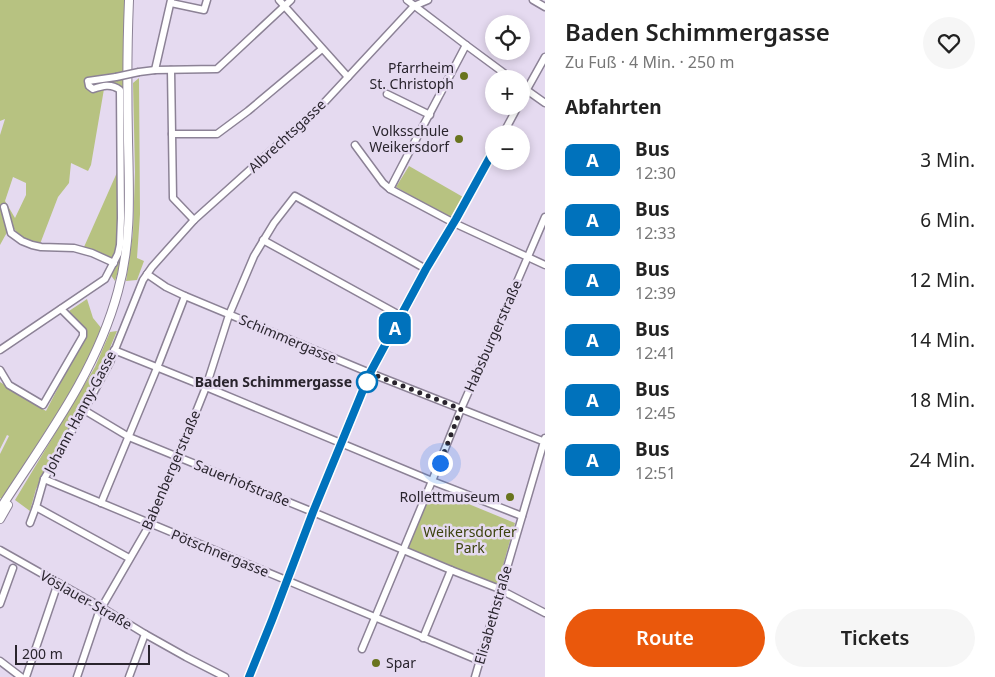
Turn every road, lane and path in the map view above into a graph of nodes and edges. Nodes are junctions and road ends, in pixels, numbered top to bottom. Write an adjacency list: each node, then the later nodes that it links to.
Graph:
1 (129, 0): 54 (main road)
2 (207, 0): 8 (street)
3 (279, 0): 9 (street)
4 (291, 0): 9 (street)
5 (407, 0): 10 (street)
6 (428, 0): 10 (street, Albrechtsgasse)
7 (533, 0): 11 (street)
8 (171, 1): 15 (street)
9 (284, 6): 13 (street); 16 (street)
10 (414, 6): 12 (street); 18 (street, Albrechtsgasse)
11 (545, 7)
12 (466, 45): 17 (street); 23 (street)
13 (322, 49): 18 (street); 24 (street)
14 (545, 57): 19 (street)
15 (155, 70): 16 (street); 34 (street, bridge)
16 (171, 70): 24 (street)
17 (500, 70)
18 (348, 77): 30 (street, Albrechtsgasse)
19 (530, 79)
20 (530, 93): 22 (street)
21 (387, 94): 23 (street)
22 (545, 104)
23 (430, 115): 27 (street)
24 (172, 134): 30 (street)
25 (355, 145): 27 (street)
26 (485, 166): 31 (street)
27 (390, 189): 31 (street)
28 (4, 207): 34 (street)
29 (545, 217): 33 (street, Habsburgerstraße)
30 (194, 220): 37 (street, Albrechtsgasse)
31 (454, 223): 33 (street); 36 (street)
32 (263, 240): 36 (street, Babenbergerstraße); 40 (street, Babenbergerstraße); 41 (street)
33 (527, 257): 35 (street); 48 (street, Habsburgerstraße)
34 (114, 263): 39 (street)
35 (545, 265)
36 (426, 269): 41 (street)
37 (146, 274): 38 (street, Schimmergasse); 43 (street, Johann Hanny-Gasse)
38 (185, 296): 40 (street, Schimmergasse); 44 (street)
39 (61, 309): 42 (street); 45 (street)
40 (229, 315): 46 (street, Schimmergasse); 47 (street, Babenbergerstraße)
41 (401, 316): 46 (street)
42 (0, 350)
43 (114, 350): 44 (street); 49 (street, Johann Hanny-Gasse)
44 (157, 368): 47 (street); 50 (street)
45 (0, 370)
46 (370, 373): 48 (street, Schimmergasse); 52 (street)
47 (206, 387): 52 (street); 53 (street, Babenbergerstraße)
48 (461, 409): 51 (street, Schimmergasse); 56 (street, Habsburgerstraße)
49 (84, 410): 50 (street, Sauerhofstraße); 55 (street, Johann Hanny-Gasse)
50 (129, 437): 53 (street, Sauerhofstraße); 57 (street)
51 (545, 441): 61 (street, Elisabethstraße)
52 (342, 443): 56 (street); 60 (street)
53 (178, 457): 60 (street, Sauerhofstraße); 64 (street, Babenbergerstraße)
54 (31, 464): 59 (main road); 62 (main road)
55 (44, 479): 57 (street, Pötschnergasse); 58 (street, Johann Hanny-Gasse)
56 (432, 481): 61 (street); 66 (street, Habsburgerstraße)
57 (101, 503): 64 (street, Pötschnergasse)
58 (36, 507): 63 (street, Johann Hanny-Gasse); 67 (street)
59 (0, 509)
60 (313, 512): 66 (street, Sauerhofstraße); 70 (street)
61 (522, 516): 72 (street, Elisabethstraße)
62 (0, 518)
63 (30, 523)
64 (150, 524): 67 (street, Babenbergerstraße); 70 (street, Pötschnergasse)
65 (0, 550): 71 (street, Vöslauer Straße)
66 (403, 550): 69 (street, Sauerhofstraße); 76 (street, Habsburgerstraße)
67 (129, 558): 74 (street, Babenbergerstraße)
68 (13, 568): 73 (street)
69 (451, 570): 72 (street, Sauerhofstraße); 78 (street)
70 (287, 580): 76 (street, Pötschnergasse); 87 (street)
71 (58, 583): 74 (street, Vöslauer Straße); 83 (street)
72 (501, 590): 75 (street); 81 (street, Elisabethstraße)
73 (0, 604)
74 (102, 607): 77 (street, Vöslauer Straße); 84 (street, Babenbergerstraße)
75 (545, 613)
76 (375, 616): 78 (street, Pötschnergasse); 79 (street, Habsburgerstraße)
77 (145, 634): 85 (street); 86 (street, Vöslauer Straße)
78 (423, 638): 81 (street, Pötschnergasse)
79 (362, 649)
80 (0, 661): 82 (street)
81 (480, 661): 88 (street, Elisabethstraße)
82 (20, 677)
83 (26, 677)
84 (77, 677)
85 (129, 677)
86 (225, 677)
87 (249, 677)
88 (475, 677)

